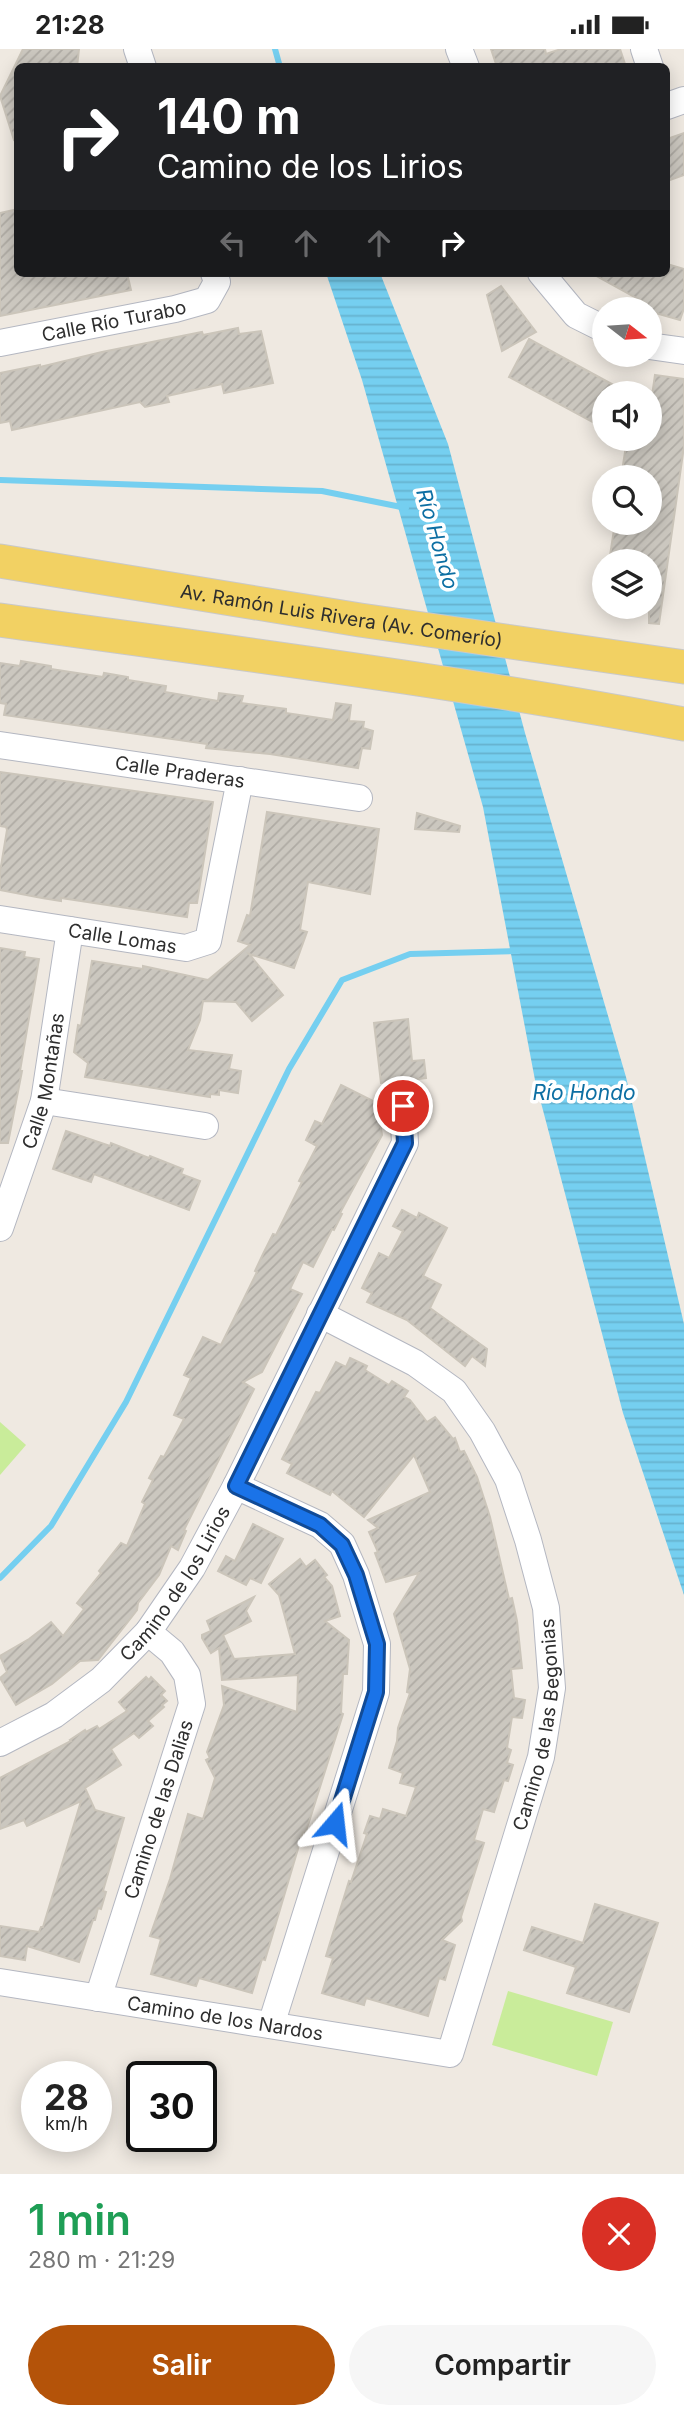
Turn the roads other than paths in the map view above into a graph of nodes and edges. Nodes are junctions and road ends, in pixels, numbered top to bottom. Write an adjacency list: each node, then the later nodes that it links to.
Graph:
1 (544, 277): 3 (street)
2 (216, 278): 4 (street, Calle Río Turabo)
3 (592, 322)
4 (0, 343)
5 (662, 348): 6 (street)
6 (684, 351)
7 (0, 561): 9 (main road, Av. Ramón Luis Rivera (Av. Comerío))
8 (0, 619): 10 (main road)
9 (684, 667)
10 (684, 724)
11 (0, 745): 12 (street, Calle Praderas)
12 (240, 780): 13 (street, Calle Praderas); 15 (street, Calle Lomas)
13 (359, 798)
14 (0, 919): 15 (street, Calle Lomas)
15 (70, 930): 16 (street, Calle Montañas)
16 (44, 1101): 18 (street); 19 (street, Calle Montañas)
17 (403, 1106): 20 (street, Camino de los Lirios)
18 (205, 1126)
19 (0, 1227)
20 (320, 1314): 21 (street, Camino de los Lirios); 27 (street, Camino de las Begonias)
21 (236, 1486): 22 (street, Camino de los Lirios); 26 (street)
22 (148, 1632): 23 (street, Camino de los Lirios); 25 (street, Camino de las Dalias)
23 (0, 1743)
24 (0, 1982): 25 (street, Camino de los Nardos)
25 (98, 1998): 26 (street, Camino de los Nardos)
26 (271, 2025): 27 (street, Camino de los Nardos)
27 (450, 2054)

